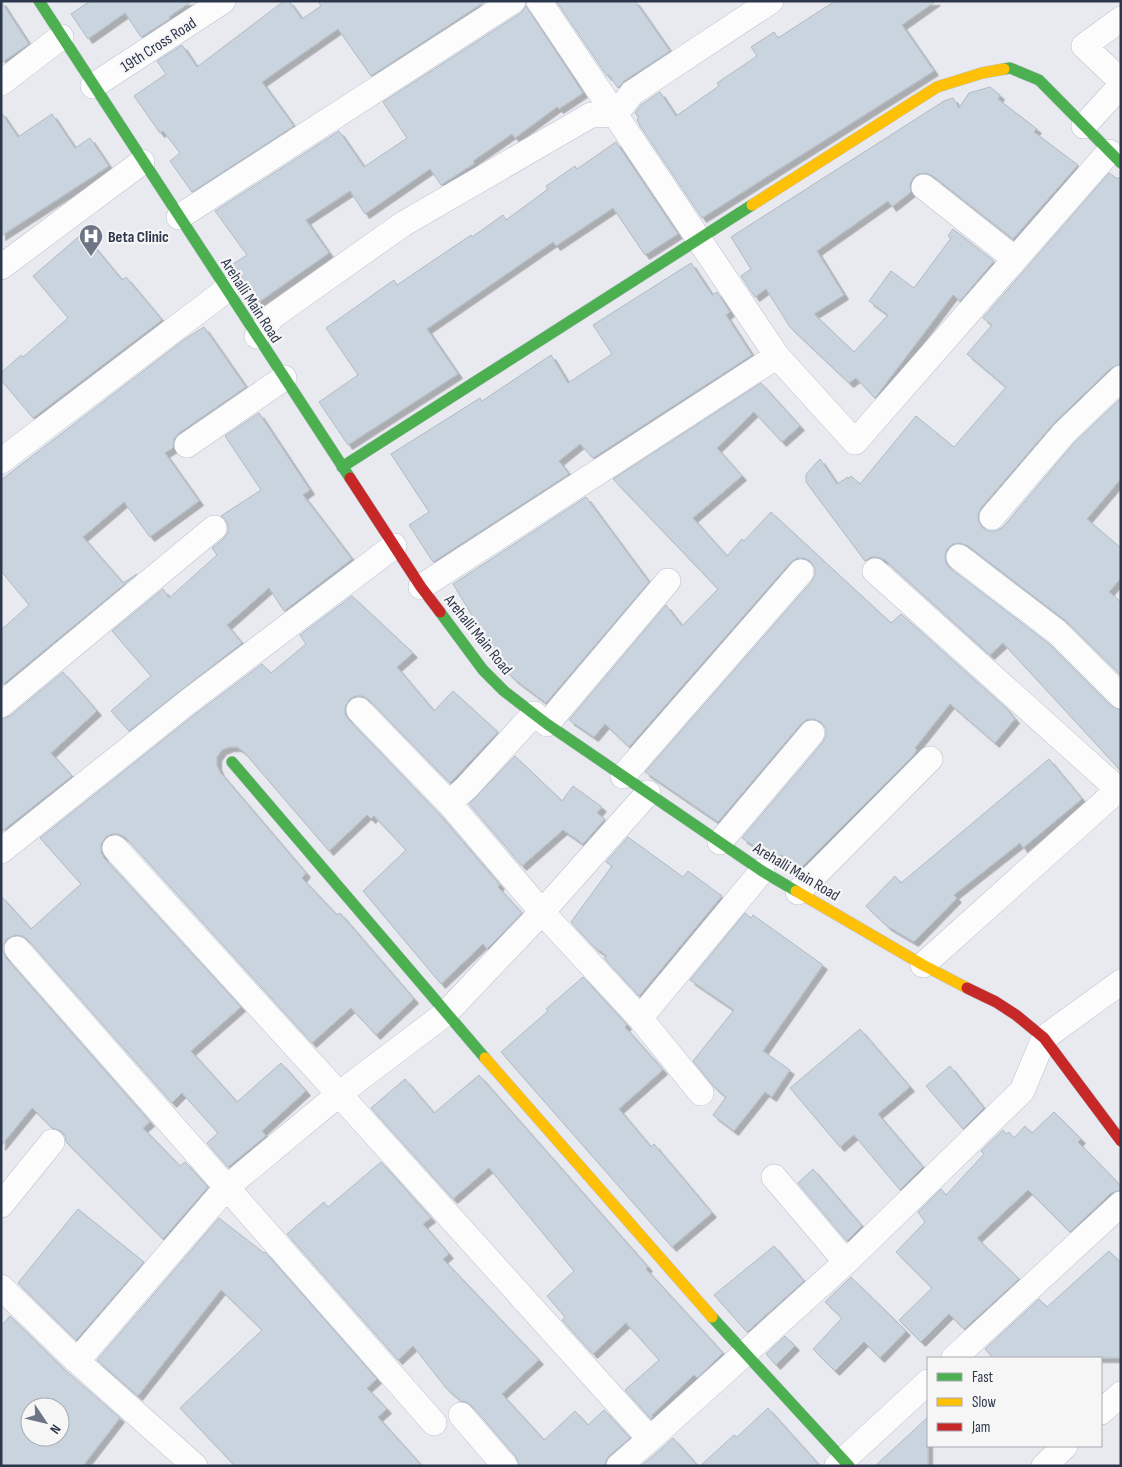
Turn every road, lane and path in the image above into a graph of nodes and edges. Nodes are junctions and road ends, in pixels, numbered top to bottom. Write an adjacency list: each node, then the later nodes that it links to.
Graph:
1 (39, 1): 7 (street, Arehalli Main Road)
2 (223, 1): 11 (street, 19th Cross Road)
3 (513, 1): 17 (street)
4 (539, 1): 12 (street)
5 (770, 1): 12 (street)
6 (1121, 19): 8 (street)
7 (61, 37): 9 (street); 11 (street, Arehalli Main Road)
8 (1121, 81)
9 (1, 83)
10 (1121, 85): 13 (street)
11 (93, 86): 15 (street, Arehalli Main Road)
12 (616, 114): 18 (street); 22 (street)
13 (1084, 126): 14 (street); 18 (street)
14 (1115, 157): 19 (street)
15 (142, 162): 17 (street, Arehalli Main Road); 20 (street)
16 (924, 187): 19 (street)
17 (178, 217): 21 (street, Arehalli Main Road)
18 (698, 240): 23 (street); 28 (street)
19 (1015, 259): 23 (street)
20 (1, 267)
21 (226, 290): 22 (street, Arehalli Main Road); 27 (street)
22 (257, 336): 24 (street, Arehalli Main Road)
23 (777, 356): 36 (street)
24 (284, 378): 26 (street); 28 (street, Arehalli Main Road)
25 (1121, 378): 29 (street)
26 (187, 445)
27 (1, 461)
28 (342, 467): 31 (street, Arehalli Main Road)
29 (992, 516)
30 (214, 528): 38 (street)
31 (394, 546): 36 (street, Arehalli Main Road); 48 (street)
32 (959, 557): 37 (street)
33 (875, 571): 45 (street)
34 (801, 572): 44 (street)
35 (668, 581): 40 (street)
36 (421, 586): 40 (street, Arehalli Main Road)
37 (1121, 696)
38 (1, 705)
39 (360, 710): 47 (street)
40 (541, 719): 44 (street, Arehalli Main Road); 47 (street)
41 (812, 733): 49 (street)
42 (930, 758): 52 (street)
43 (232, 762): 57 (street)
44 (623, 776): 46 (street, Arehalli Main Road)
45 (1120, 790): 55 (street)
46 (648, 793): 49 (street, Arehalli Main Road); 53 (street)
47 (449, 803): 53 (street)
48 (5, 841)
49 (720, 842): 51 (street, Arehalli Main Road)
50 (115, 848): 61 (street)
51 (762, 871): 52 (street, Arehalli Main Road); 58 (street)
52 (798, 892): 55 (street, Arehalli Main Road)
53 (542, 912): 57 (street); 58 (street)
54 (17, 949): 65 (street)
55 (923, 965): 59 (street, Arehalli Main Road)
56 (1121, 982): 59 (street)
57 (446, 1012): 61 (street); 70 (street)
58 (640, 1018): 60 (street)
59 (1044, 1038): 62 (street, Arehalli Main Road); 68 (street)
60 (701, 1093)
61 (339, 1094): 65 (street); 78 (street)
62 (1121, 1140)
63 (52, 1142): 67 (street)
64 (774, 1177): 68 (street)
65 (226, 1188): 72 (street); 77 (street)
66 (1121, 1204): 71 (street)
67 (1, 1206)
68 (846, 1262): 70 (street)
69 (1, 1287): 72 (street)
70 (744, 1353): 78 (street); 80 (street)
71 (955, 1357)
72 (77, 1361): 81 (street)
73 (927, 1383): 80 (street)
74 (1121, 1394): 75 (street)
75 (1102, 1411)
76 (461, 1415): 82 (street)
77 (434, 1423)
78 (650, 1439): 83 (street)
79 (1064, 1447): 84 (street)
80 (843, 1464)
81 (195, 1466)
82 (505, 1466)
83 (619, 1466)
84 (1044, 1466)

